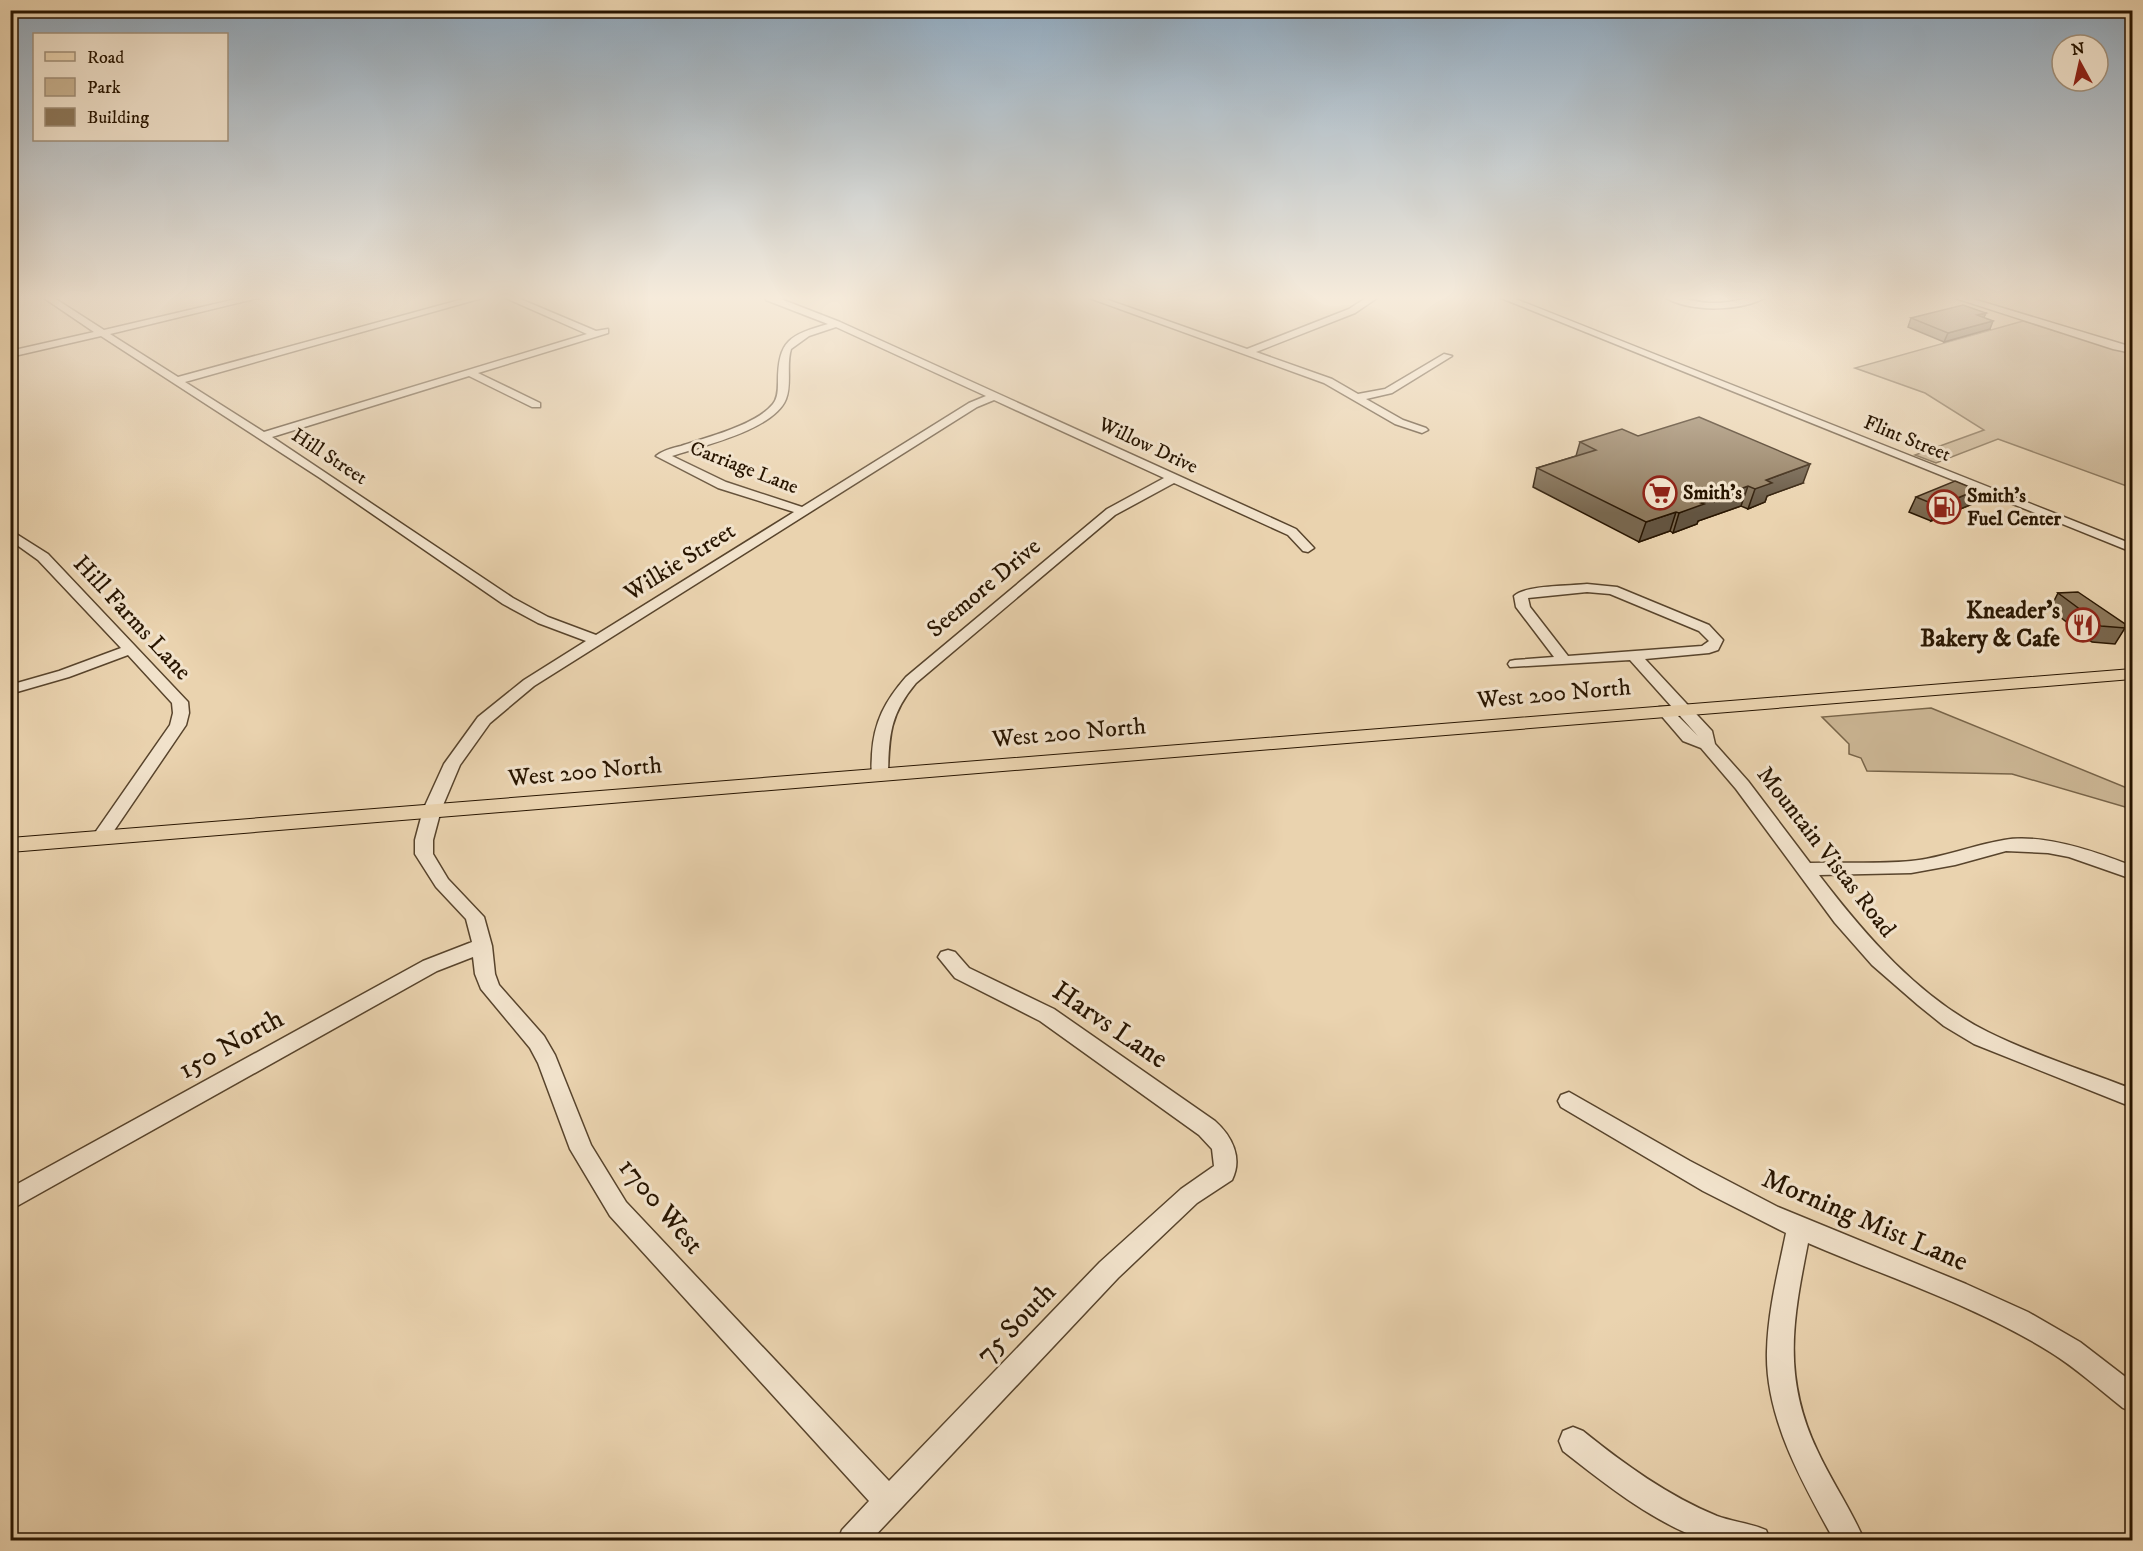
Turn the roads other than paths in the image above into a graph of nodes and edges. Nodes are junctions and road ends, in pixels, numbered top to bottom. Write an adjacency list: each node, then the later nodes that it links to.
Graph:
1 (158, 368): 10 (street, Hill Street)
2 (223, 368): 10 (street)
3 (485, 368): 9 (street)
4 (784, 368): 17 (street, Carriage Lane)
5 (934, 368): 11 (street, Willow Drive)
6 (1293, 368): 12 (street)
7 (1426, 368): 12 (street)
8 (1682, 368): 20 (street, Flint Street)
9 (470, 373): 13 (street); 15 (street)
10 (177, 381): 15 (street, Hill Street)
11 (995, 396): 16 (street, Willow Drive); 17 (street, Wilkie Street)
12 (1360, 397): 14 (street)
13 (537, 405)
14 (1422, 430)
15 (261, 437): 21 (street, Hill Street)
16 (1174, 478): 19 (street, Willow Drive); 31 (street, Seemore Drive)
17 (803, 512): 21 (street, Wilkie Street)
18 (10, 534): 22 (street, Hill Farms Lane)
19 (1308, 548)
20 (2133, 548)
21 (597, 640): 32 (street, Wilkie Street)
22 (131, 649): 27 (street); 33 (street, Hill Farms Lane)
23 (1634, 656): 24 (street); 24 (street); 28 (street, Mountain Vistas Road)
24 (1564, 660): 25 (street)
25 (1515, 664)
26 (2133, 674): 28 (main road, West 200 North)
27 (10, 690)
28 (1684, 708): 29 (main road, West 200 North); 30 (street, Mountain Vistas Road)
29 (1664, 710): 30 (street, Mountain Vistas Road); 31 (main road, West 200 North)
30 (1707, 746): 35 (street, Mountain Vistas Road)
31 (880, 774): 32 (main road, West 200 North)
32 (432, 810): 33 (main road, West 200 North); 37 (street, 1700 West)
33 (101, 837): 34 (main road, West 200 North)
34 (10, 845)
35 (1807, 869): 36 (street); 39 (street, Mountain Vistas Road)
36 (2133, 873)
37 (482, 946): 42 (street, 150 North); 46 (street, 1700 West)
38 (948, 957): 41 (street, Harvs Lane)
39 (2133, 1098)
40 (1569, 1101): 43 (street, Morning Mist Lane)
41 (1227, 1156): 46 (street, 75 South)
42 (10, 1200)
43 (1799, 1228): 44 (street, Morning Mist Lane); 49 (street)
44 (2133, 1400)
45 (1573, 1441): 48 (street)
46 (889, 1502): 47 (street, 75 South)
47 (852, 1540)
48 (1756, 1540)
49 (1850, 1540)

